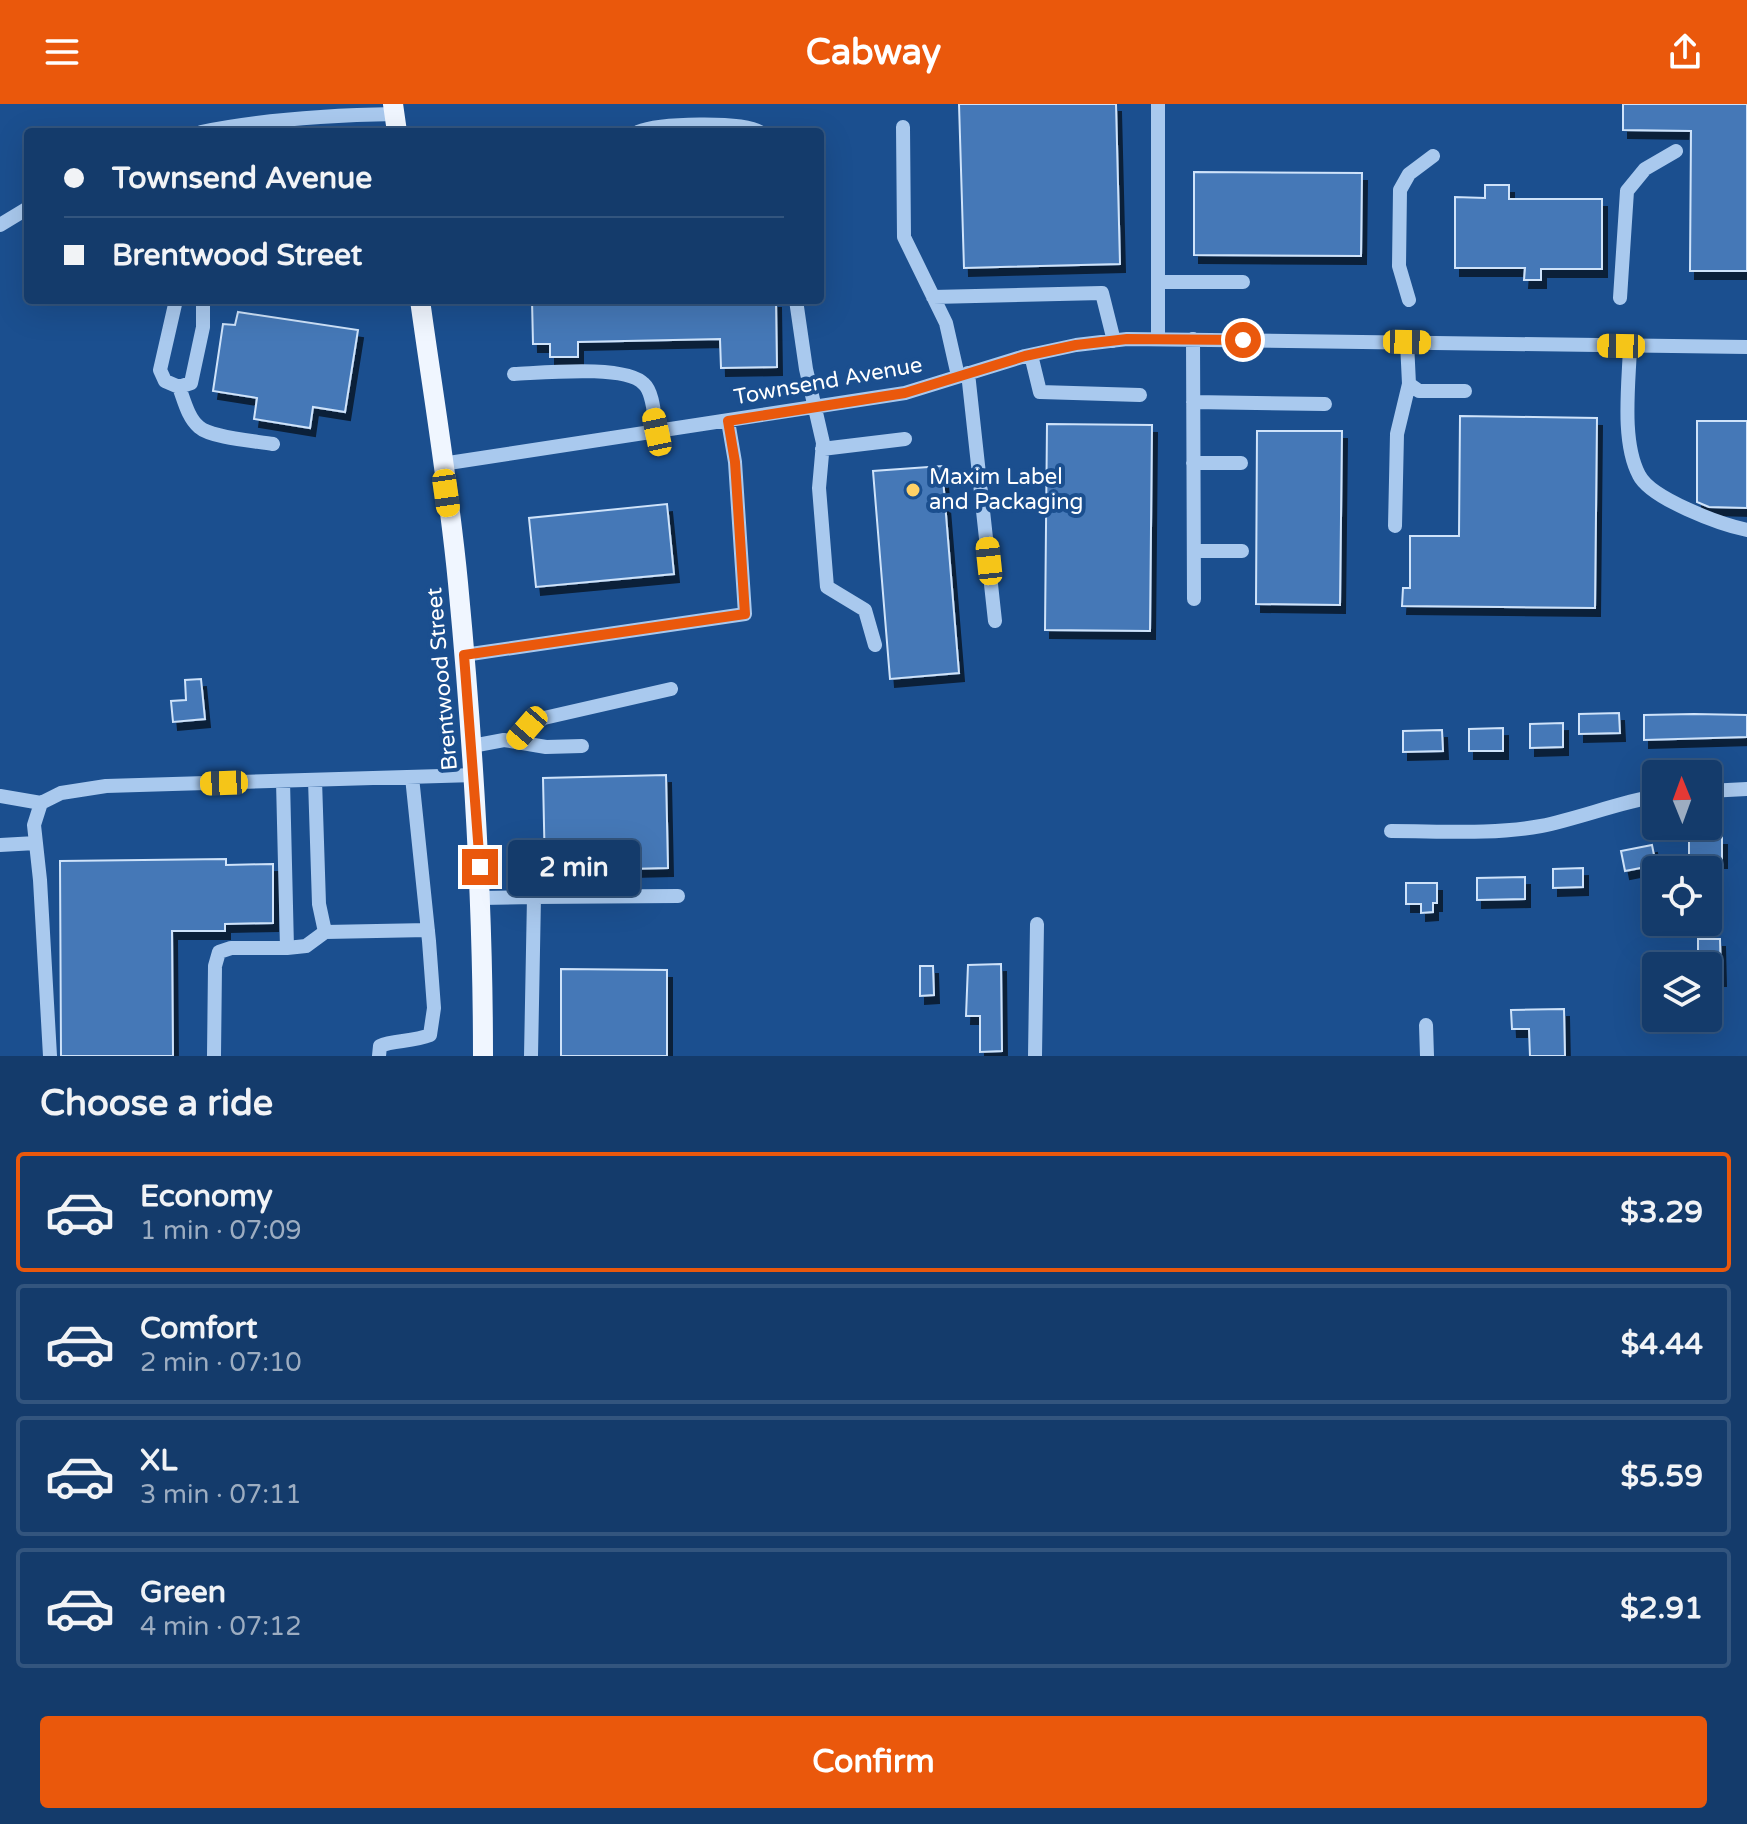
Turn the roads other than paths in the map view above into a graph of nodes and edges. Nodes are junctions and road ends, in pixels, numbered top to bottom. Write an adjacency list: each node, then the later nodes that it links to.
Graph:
1 (1158, 104): 11 (street)
2 (395, 117): 4 (street)
3 (903, 127): 13 (street)
4 (220, 128)
5 (647, 128): 6 (street)
6 (749, 128)
7 (1676, 151): 14 (street)
8 (1433, 156): 15 (street)
9 (24, 210): 10 (street)
10 (0, 225)
11 (1158, 282): 12 (street); 20 (street)
12 (1243, 282)
13 (933, 297): 22 (street); 28 (street)
14 (1620, 298)
15 (1409, 300)
16 (175, 304): 30 (street)
17 (203, 304): 30 (street)
18 (421, 304): 43 (main road, Brentwood Street)
19 (797, 304): 35 (street)
20 (1158, 339): 21 (street, Townsend Avenue); 22 (street, Townsend Avenue)
21 (1193, 339): 23 (street, Townsend Avenue); 33 (street)
22 (1114, 341): 26 (street, Townsend Avenue)
23 (1407, 342): 24 (street, Townsend Avenue); 29 (street)
24 (1630, 346): 25 (street, Townsend Avenue); 45 (street)
25 (1747, 347)
26 (1031, 355): 28 (street, Townsend Avenue); 32 (street)
27 (514, 374): 37 (street)
28 (963, 375): 35 (street, Townsend Avenue); 49 (street)
29 (1409, 384): 31 (street); 44 (street)
30 (179, 387): 39 (street)
31 (1465, 391)
32 (1140, 395)
33 (1193, 402): 34 (street); 41 (street)
34 (1325, 404)
35 (814, 408): 36 (street, Townsend Avenue); 40 (street)
36 (728, 421): 37 (street, Townsend Avenue); 51 (street)
37 (657, 432): 43 (street, Townsend Avenue)
38 (905, 439): 40 (street)
39 (273, 444)
40 (822, 449): 50 (street)
41 (1193, 463): 42 (street); 46 (street)
42 (1241, 463)
43 (442, 464): 51 (main road, Brentwood Street)
44 (1395, 526)
45 (1747, 530)
46 (1194, 551): 47 (street); 48 (street)
47 (1242, 551)
48 (1194, 599)
49 (995, 621)
50 (875, 645)
51 (464, 655): 54 (main road, Brentwood Street)
52 (671, 689): 53 (street)
53 (517, 740): 54 (street); 55 (street)
54 (472, 746): 56 (main road, Brentwood Street)
55 (582, 746)
56 (475, 775): 57 (street); 70 (main road, Brentwood Street)
57 (412, 777): 58 (street); 72 (street)
58 (315, 780): 59 (street); 73 (street)
59 (283, 781): 64 (street); 74 (street)
60 (1747, 789): 61 (street)
61 (1722, 790)
62 (0, 796): 64 (street)
63 (1642, 798): 65 (street)
64 (41, 803): 66 (street)
65 (1391, 831)
66 (36, 843): 67 (street); 76 (street)
67 (0, 845)
68 (678, 896): 69 (street)
69 (534, 897): 70 (street); 80 (street)
70 (481, 898): 79 (main road, Brentwood Street)
71 (1037, 924): 81 (street)
72 (428, 930): 73 (street); 78 (street)
73 (325, 932): 74 (street)
74 (287, 948): 77 (street)
75 (1426, 1025): 82 (street)
76 (50, 1056)
77 (214, 1056)
78 (379, 1056)
79 (483, 1056)
80 (531, 1056)
81 (1035, 1056)
82 (1427, 1056)

